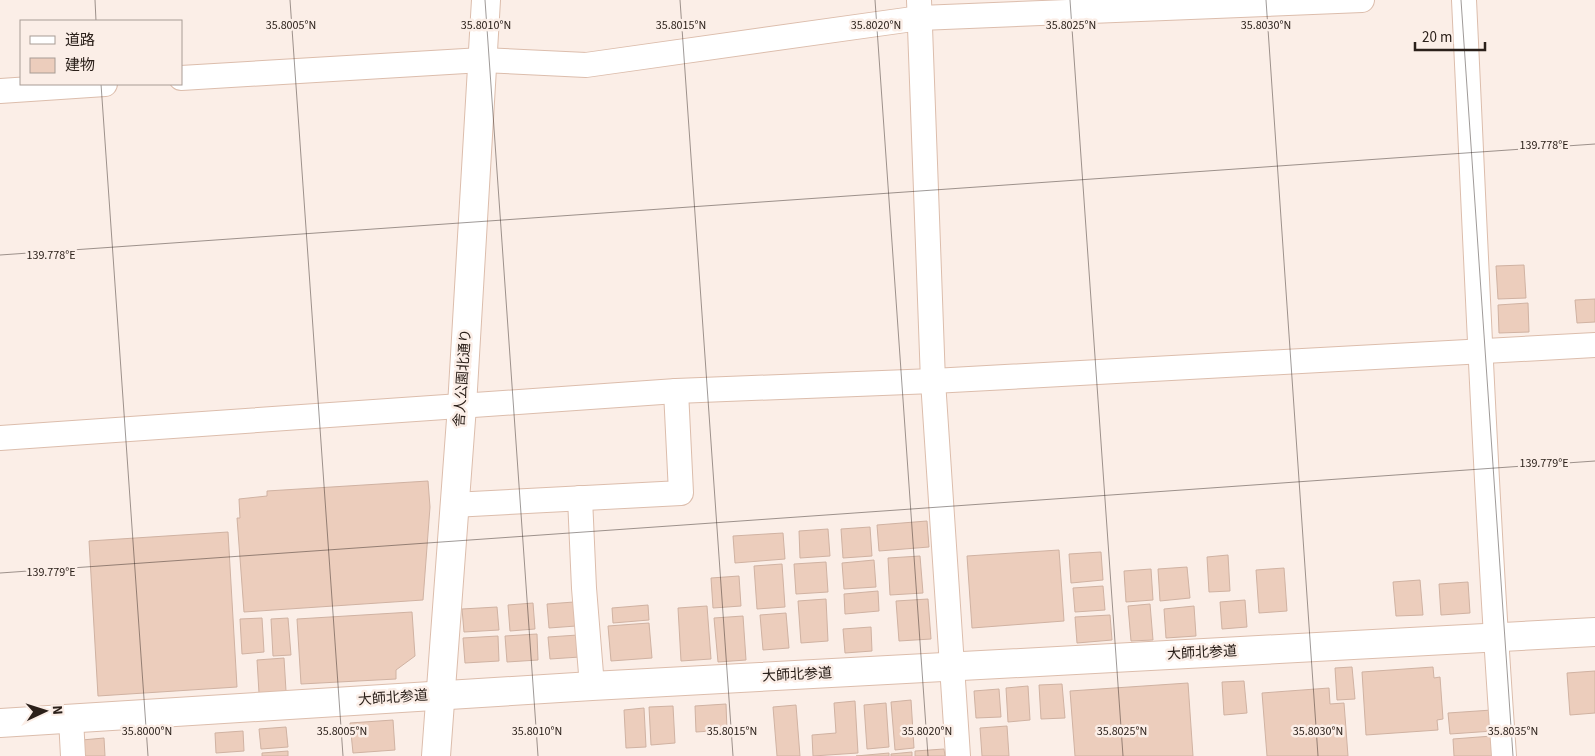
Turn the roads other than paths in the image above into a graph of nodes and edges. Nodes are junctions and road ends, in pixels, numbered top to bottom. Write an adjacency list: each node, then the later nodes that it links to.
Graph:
1 (486, 0): 5 (street, 舎人公園北通り)
2 (1362, 0): 4 (street)
3 (1464, 0): 10 (street)
4 (920, 9): 5 (street); 11 (street)
5 (482, 60): 6 (street); 13 (street, 舎人公園北通り)
6 (182, 78)
7 (90, 85): 8 (street)
8 (0, 91)
9 (1595, 345): 10 (street)
10 (1480, 351): 11 (street); 18 (street)
11 (933, 381): 12 (street); 19 (street)
12 (676, 391): 13 (street); 15 (street)
13 (462, 406): 14 (street); 16 (street, 舎人公園北通り)
14 (0, 438)
15 (580, 498): 16 (street); 20 (street)
16 (453, 505): 21 (street, 舎人公園北通り)
17 (1595, 632): 18 (street, 大師北参道)
18 (1495, 636): 19 (street, 大師北参道); 27 (street)
19 (952, 666): 20 (street, 大師北参道); 26 (street)
20 (592, 686): 21 (street, 大師北参道)
21 (440, 695): 22 (street, 大師北参道); 25 (street, 舎人公園北通り)
22 (71, 719): 23 (street, 大師北参道); 24 (street)
23 (0, 723)
24 (73, 756)
25 (436, 756)
26 (958, 756)
27 (1504, 756)

